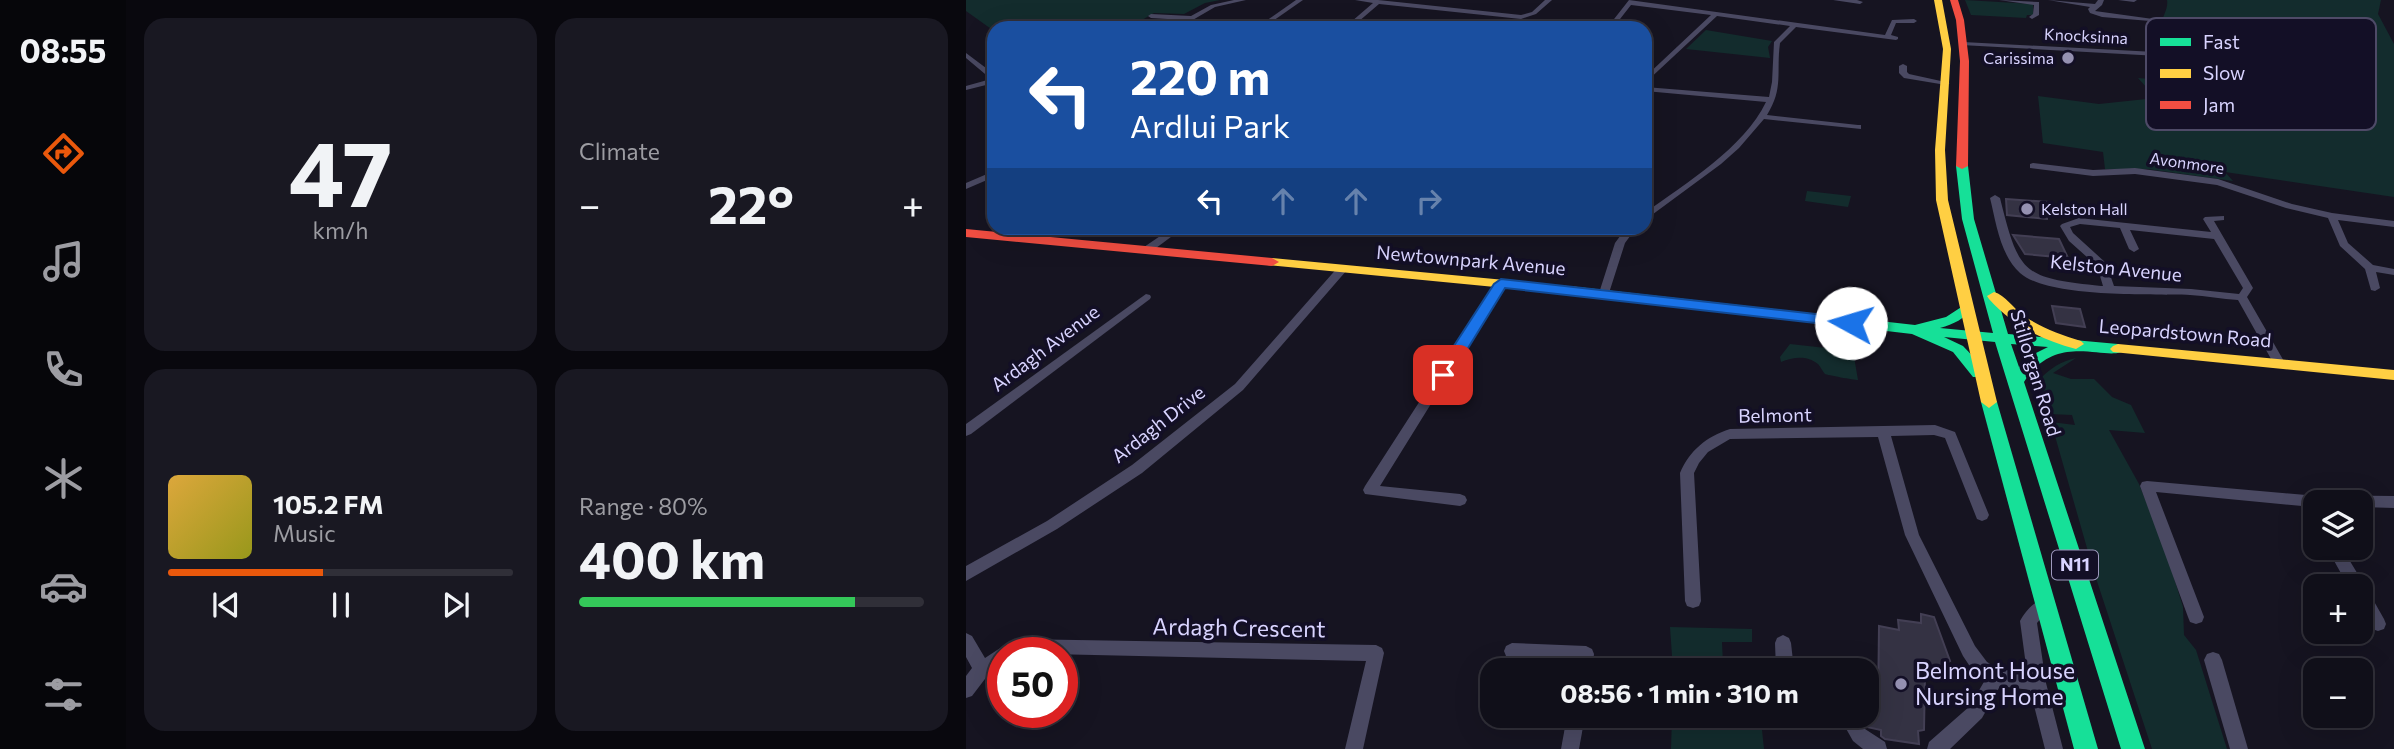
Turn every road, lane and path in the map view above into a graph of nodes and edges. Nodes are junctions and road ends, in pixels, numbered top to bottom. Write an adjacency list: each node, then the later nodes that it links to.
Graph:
1 (1242, 0): 22 (street)
2 (1300, 0): 25 (street)
3 (1357, 0): 13 (street)
4 (1549, 0): 20 (street)
5 (1836, 0): 16 (street)
6 (1938, 0): 40 (main road, N11)
7 (1954, 0): 33 (main road, Stillorgan Road / N11)
8 (2002, 0): 15 (street)
9 (2051, 0): 17 (street)
10 (2101, 0): 17 (street)
11 (2121, 0): 12 (street)
12 (2134, 0)
13 (1378, 2): 20 (street); 26 (street)
14 (1631, 2): 18 (street); 28 (street)
15 (2040, 2): 21 (street)
16 (1860, 3)
17 (2095, 6): 23 (street)
18 (1716, 14): 30 (street); 38 (street)
19 (1151, 16): 22 (street)
20 (1524, 17): 27 (street)
21 (2032, 17)
22 (1191, 18): 24 (street)
23 (2146, 19)
24 (1186, 21)
25 (1269, 21)
26 (1355, 21)
27 (1522, 21)
28 (1616, 21)
29 (1914, 21): 31 (street)
30 (1794, 25): 31 (street); 43 (street)
31 (1887, 38): 32 (street)
32 (1896, 38)
33 (1963, 44): 34 (street, Knocksinna); 71 (main road, Stillorgan Road / N11)
34 (2146, 54)
35 (966, 55): 37 (street)
36 (1903, 66): 40 (street)
37 (987, 73)
38 (1652, 73)
39 (987, 81): 41 (street)
40 (1946, 83): 75 (main road, N11)
41 (966, 88)
42 (1652, 90): 43 (street)
43 (1772, 100): 44 (street)
44 (1763, 117): 45 (street); 50 (street)
45 (1858, 127)
46 (2033, 166): 51 (street, Avonmore)
47 (987, 177): 48 (street)
48 (966, 186)
49 (1995, 198): 69 (street, Kelston Avenue)
50 (1652, 212)
51 (2332, 216): 53 (street, Avonmore); 66 (street)
52 (2221, 218): 61 (street)
53 (2394, 224)
54 (2124, 226): 61 (street); 64 (street); 69 (street)
55 (966, 233): 56 (main road, Newtownpark Avenue)
56 (987, 235)
57 (989, 235): 62 (main road, Newtownpark Avenue)
58 (1016, 235): 62 (street)
59 (1168, 235): 63 (street)
60 (1626, 235): 72 (street)
61 (2217, 236): 74 (street)
62 (1012, 237): 63 (main road, Newtownpark Avenue)
63 (1148, 249): 65 (main road, Newtownpark Avenue)
64 (2134, 249)
65 (1343, 268): 68 (main road, Newtownpark Avenue); 91 (street, Ardagh Drive)
66 (2370, 268): 67 (street); 70 (street)
67 (2394, 272)
68 (1501, 284): 72 (main road, Newtownpark Avenue); 86 (street)
69 (2109, 288): 74 (street, Kelston Avenue)
70 (2375, 288)
71 (1989, 289): 78 (main road, Stillorgan Road / N11); 79 (main road, N11)
72 (1604, 293): 76 (main road, Newtownpark Avenue)
73 (1146, 297): 84 (street, Ardagh Avenue)
74 (2242, 297): 80 (street)
75 (1966, 308): 76 (main road); 77 (main road, N11)
76 (1915, 330): 77 (main road, Newtownpark Avenue); 82 (main road, N11)
77 (1972, 336): 78 (main road, Leopardstown Road); 82 (main road, N11)
78 (2002, 339): 79 (main road, Leopardstown Road); 83 (main road, Stillorgan Road / N11)
79 (2076, 344): 80 (main road, Leopardstown Road); 83 (main road)
80 (2279, 363): 81 (main road, Leopardstown Road)
81 (2394, 375)
82 (1983, 379): 93 (main road, N11)
83 (2016, 382): 117 (main road, Stillorgan Road / N11)
84 (966, 430)
85 (1883, 432): 90 (street, Belmont); 92 (street, Belmont); 106 (street)
86 (1460, 499)
87 (2303, 501): 95 (street)
88 (2373, 502): 89 (street)
89 (2394, 502)
90 (1982, 515)
91 (966, 574)
92 (1693, 601)
93 (2045, 605): 107 (street); 116 (main road, N11)
94 (2373, 615): 96 (street)
95 (2196, 617)
96 (2378, 624)
97 (966, 641): 105 (street)
98 (1783, 643): 102 (street)
99 (1078, 648): 111 (street, Ardagh Crescent)
100 (1511, 651): 101 (street)
101 (1585, 658)
102 (1784, 658)
103 (2213, 660): 118 (street)
104 (987, 666): 105 (street, Ardagh Crescent)
105 (982, 669): 108 (street, Ardagh Crescent)
106 (1996, 677): 107 (street); 114 (street)
107 (2037, 683): 115 (street)
108 (966, 690)
109 (1574, 728): 112 (street)
110 (1854, 728): 113 (street)
111 (1354, 749)
112 (1570, 749)
113 (1878, 749)
114 (1936, 749)
115 (2054, 749)
116 (2086, 749)
117 (2133, 749)
118 (2239, 749)

